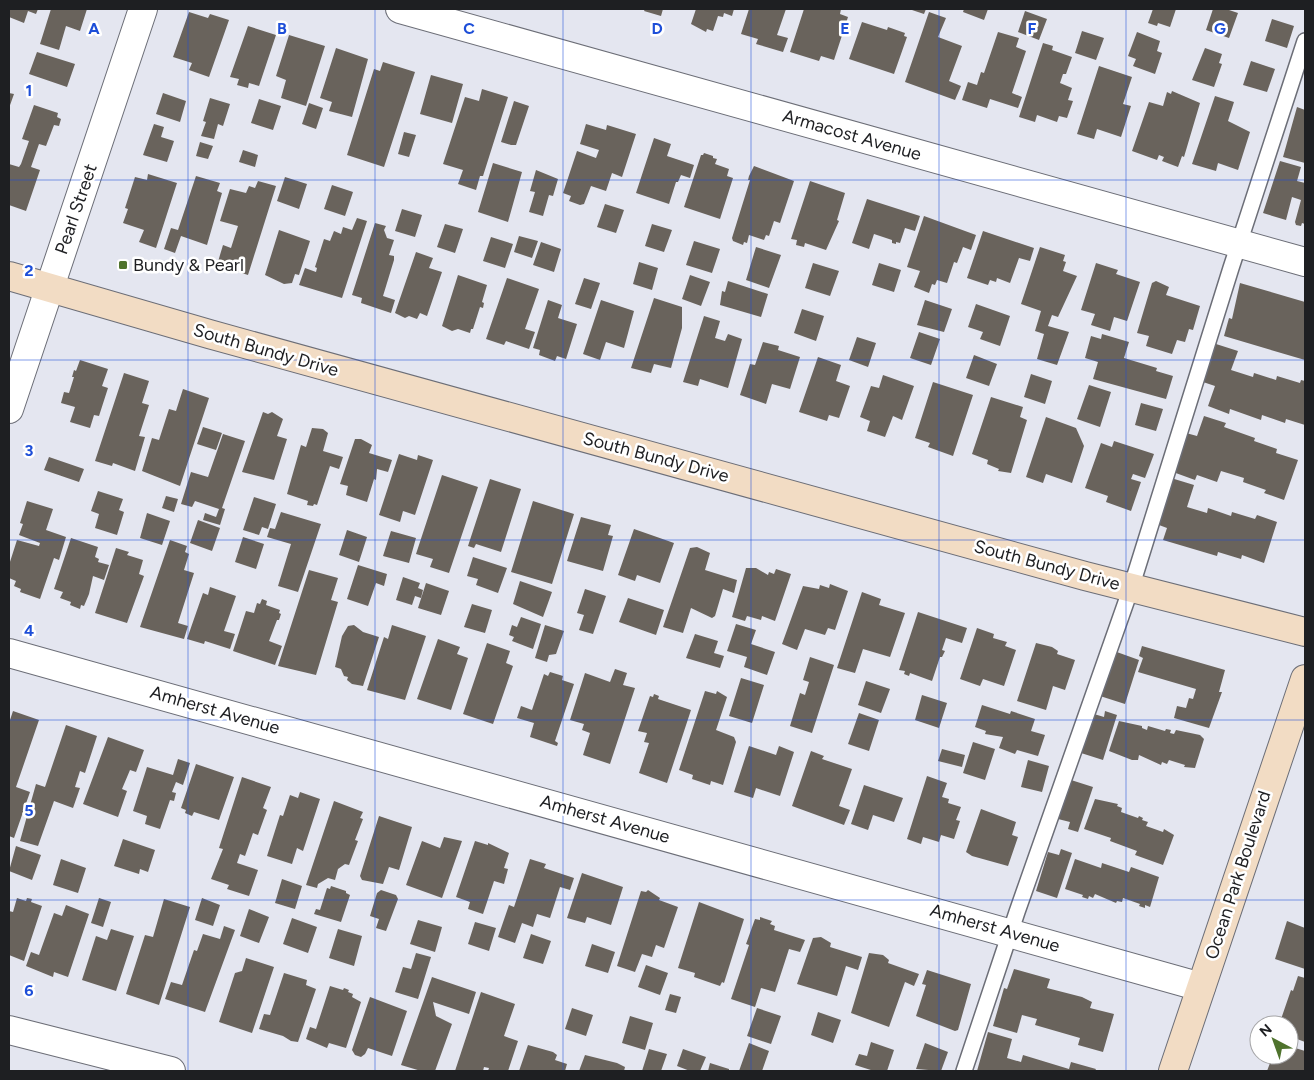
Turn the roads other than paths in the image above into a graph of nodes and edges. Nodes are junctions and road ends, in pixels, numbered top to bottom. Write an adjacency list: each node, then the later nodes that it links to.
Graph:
1 (143, 9): 7 (street, Pearl Street)
2 (400, 9): 4 (street, Armacost Avenue)
3 (1305, 41): 4 (lane)
4 (1239, 244): 5 (street, Armacost Avenue); 9 (lane)
5 (1305, 262)
6 (9, 276): 7 (main road, South Bundy Drive)
7 (48, 289): 8 (street, Pearl Street); 9 (main road, South Bundy Drive)
8 (9, 409)
9 (1131, 588): 10 (main road, South Bundy Drive); 13 (lane)
10 (1305, 632)
11 (9, 653): 13 (street, Amherst Avenue)
12 (1305, 679): 14 (main road, Ocean Park Boulevard)
13 (1010, 932): 14 (street, Amherst Avenue); 17 (lane)
14 (1201, 987): 18 (main road, Ocean Park Boulevard)
15 (9, 1030): 16 (street)
16 (171, 1071)
17 (964, 1071)
18 (1173, 1071)

